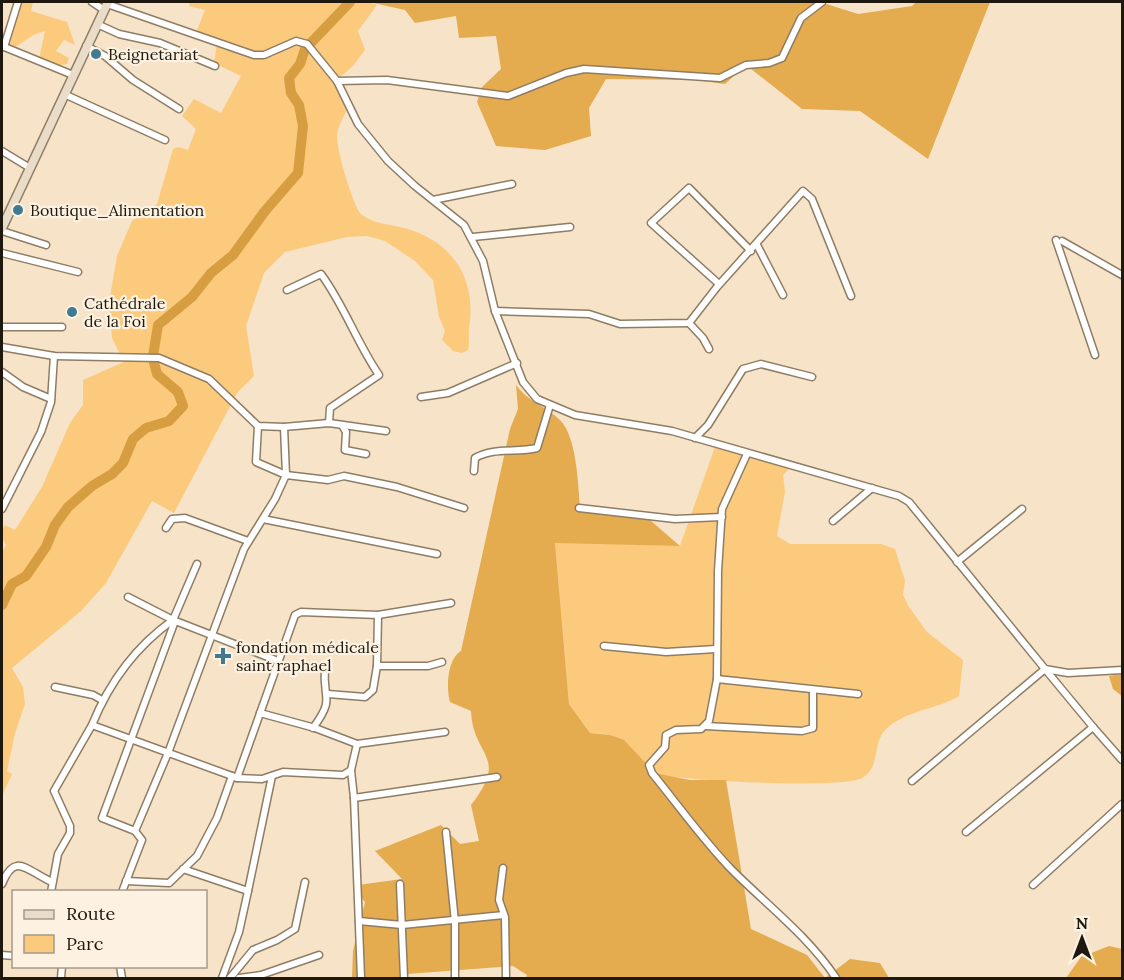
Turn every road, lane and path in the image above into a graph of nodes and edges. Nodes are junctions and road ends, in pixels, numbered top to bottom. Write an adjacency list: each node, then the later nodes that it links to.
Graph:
1 (18, 2): 7 (street)
2 (92, 2): 4 (street)
3 (822, 2): 10 (street)
4 (106, 5): 5 (main road); 10 (street)
5 (97, 24): 6 (main road); 8 (street)
6 (86, 45): 9 (main road); 12 (street)
7 (3, 46): 9 (street)
8 (215, 66)
9 (73, 75): 11 (main road)
10 (337, 81): 17 (street)
11 (64, 94): 13 (street); 15 (main road)
12 (179, 109)
13 (165, 140)
14 (2, 151): 15 (street)
15 (30, 168): 18 (main road)
16 (512, 184): 17 (street)
17 (433, 200): 20 (street)
18 (2, 226): 21 (street)
19 (570, 227): 20 (street)
20 (473, 237): 31 (street)
21 (46, 244)
22 (757, 244): 23 (street); 29 (street); 30 (street)
23 (751, 251): 27 (street); 27 (street)
24 (2, 254): 25 (street)
25 (78, 272)
26 (1122, 275): 37 (street)
27 (719, 284): 32 (street)
28 (287, 290): 45 (street)
29 (783, 295)
30 (851, 296)
31 (495, 310): 32 (street); 39 (street)
32 (689, 323): 36 (street)
33 (2, 327): 34 (street)
34 (62, 327)
35 (2, 347): 38 (street)
36 (709, 349)
37 (1095, 355)
38 (54, 356): 43 (street); 47 (street)
39 (517, 363): 42 (street); 44 (street)
40 (2, 372): 43 (street)
41 (812, 376): 50 (street)
42 (421, 397)
43 (51, 399): 58 (street)
44 (550, 405): 50 (street); 53 (street)
45 (329, 423): 46 (street); 48 (street)
46 (342, 425): 49 (street); 51 (street)
47 (258, 426): 48 (street); 54 (street)
48 (284, 428): 54 (street)
49 (386, 431)
50 (695, 438): 52 (street)
51 (366, 454)
52 (747, 454): 55 (street); 60 (street)
53 (474, 471)
54 (286, 475): 56 (street); 61 (street)
55 (872, 488): 62 (street); 66 (street)
56 (464, 508)
57 (579, 508): 60 (street)
58 (2, 509)
59 (1022, 509): 66 (street)
60 (722, 518): 74 (street)
61 (263, 519): 64 (street); 65 (street)
62 (833, 520)
63 (166, 528): 64 (street)
64 (248, 541): 72 (street)
65 (437, 554)
66 (957, 562): 79 (street)
67 (197, 564): 71 (street)
68 (128, 597): 71 (street)
69 (451, 603): 70 (street)
70 (378, 615): 75 (street); 77 (street)
71 (174, 621): 72 (street); 86 (street); 93 (street)
72 (211, 636): 75 (street); 95 (street)
73 (604, 646): 74 (street)
74 (716, 649): 81 (street)
75 (278, 661): 87 (street)
76 (442, 662): 77 (street)
77 (377, 666): 84 (street)
78 (325, 668): 84 (street)
79 (1045, 669): 80 (street); 90 (street); 101 (street)
80 (1122, 670)
81 (717, 679): 83 (street); 89 (street)
82 (55, 687): 86 (street)
83 (813, 690): 85 (street); 89 (street)
84 (328, 694): 91 (street)
85 (858, 694)
86 (102, 700): 88 (street)
87 (260, 713): 91 (street); 99 (street)
88 (92, 725): 93 (street); 110 (street)
89 (705, 726): 130 (street)
90 (1094, 727): 96 (street); 106 (street)
91 (313, 728): 94 (street)
92 (445, 732): 94 (street)
93 (132, 740): 95 (street); 104 (street)
94 (357, 744): 97 (street)
95 (168, 753): 99 (street); 104 (street)
96 (1122, 760)
97 (351, 770): 98 (street); 102 (street)
98 (272, 776): 99 (street); 117 (street)
99 (234, 777): 108 (street)
100 (497, 777): 102 (street)
101 (912, 781)
102 (354, 798): 120 (street)
103 (1122, 804): 114 (street)
104 (135, 831): 109 (street)
105 (446, 832): 119 (street)
106 (966, 832)
107 (503, 868): 118 (street)
108 (183, 869): 109 (street); 117 (street)
109 (126, 881): 116 (street)
110 (52, 882): 112 (street); 115 (street)
111 (305, 882): 124 (street)
112 (2, 884)
113 (400, 884): 121 (street)
114 (1033, 885)
115 (51, 890)
116 (122, 890)
117 (248, 891): 123 (street)
118 (504, 915): 119 (street); 129 (street)
119 (455, 918): 121 (street); 128 (street)
120 (360, 921): 121 (street); 126 (street)
121 (402, 925): 127 (street)
122 (319, 955): 125 (street)
123 (222, 978)
124 (230, 978)
125 (239, 978)
126 (362, 978)
127 (404, 978)
128 (455, 978)
129 (506, 978)
130 (836, 978)

